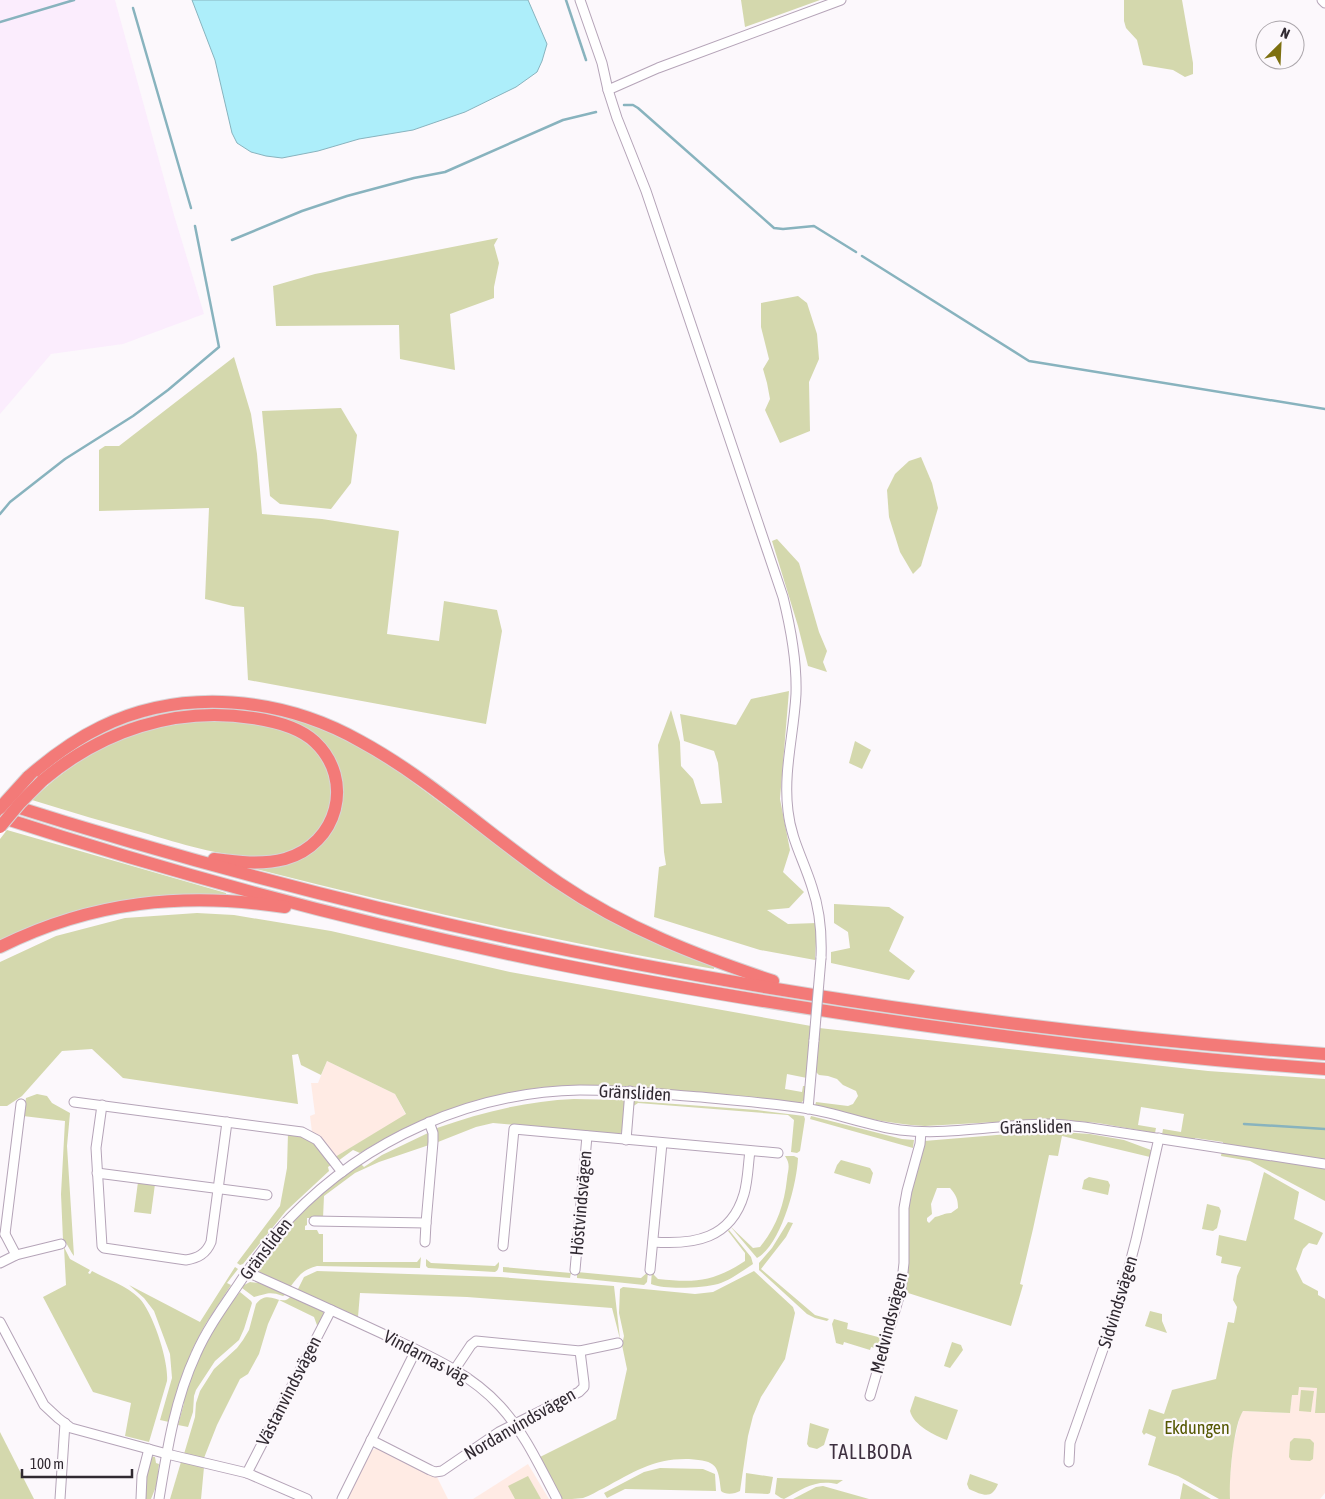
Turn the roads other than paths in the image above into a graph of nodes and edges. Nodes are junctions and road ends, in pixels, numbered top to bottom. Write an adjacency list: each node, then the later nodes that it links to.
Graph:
1 (580, 0): 5 (street)
2 (841, 0): 5 (street)
3 (1322, 0): 4 (street)
4 (1325, 3)
5 (608, 90): 20 (street, bridge)
6 (0, 802): 10 (highway)
7 (0, 808): 13 (highway, bridge)
8 (0, 817): 11 (highway)
9 (0, 827): 10 (highway, bridge)
10 (176, 855): 13 (highway)
11 (354, 918): 12 (highway); 15 (highway)
12 (0, 947)
13 (814, 994): 14 (highway)
14 (1325, 1054)
15 (1325, 1069)
16 (630, 1091): 20 (street, Gränsliden); 22 (street, Gränsliden); 26 (street)
17 (74, 1102): 19 (street)
18 (21, 1104): 37 (street)
19 (102, 1105): 21 (street); 32 (street)
20 (808, 1109): 23 (street, Gränsliden)
21 (227, 1122): 31 (street); 33 (street)
22 (429, 1122): 31 (street, Gränsliden); 36 (street)
23 (921, 1132): 25 (street, Gränsliden); 53 (street, Medvindsvägen)
24 (587, 1136): 26 (street, Höstvindsvägen); 41 (street, Höstvindsvägen); 44 (street, Höstvindsvägen)
25 (1159, 1138): 30 (street, Gränsliden); 59 (street, Sidvindsvägen)
26 (626, 1140): 27 (street, Höstvindsvägen)
27 (662, 1143): 28 (street, Höstvindsvägen); 39 (street)
28 (750, 1151): 29 (street, Höstvindsvägen); 39 (street)
29 (778, 1153)
30 (1325, 1164)
31 (342, 1172): 46 (street, Gränsliden)
32 (97, 1173): 33 (street); 33 (street)
33 (218, 1188): 34 (street)
34 (267, 1195)
35 (314, 1221): 36 (street)
36 (426, 1223): 38 (street)
37 (3, 1235): 42 (street)
38 (425, 1242)
39 (653, 1242): 45 (street)
40 (61, 1244): 42 (street)
41 (503, 1246)
42 (16, 1254): 43 (street)
43 (0, 1263)
44 (575, 1270)
45 (650, 1270)
46 (247, 1272): 47 (street, Vindarnas väg); 58 (street, Gränsliden)
47 (331, 1310): 50 (street, Vindarnas väg); 60 (street, Västanvindsvägen)
48 (0, 1322): 55 (street)
49 (618, 1343): 51 (street)
50 (416, 1350): 52 (street, Vindarnas väg); 56 (street)
51 (580, 1350): 52 (street); 54 (street, Nordanvindsvägen)
52 (455, 1369): 54 (street, Vindarnas väg)
53 (870, 1396)
54 (514, 1423): 56 (street, Nordanvindsvägen); 66 (street, Vindarnas väg)
55 (65, 1424): 57 (street); 61 (street)
56 (371, 1440): 65 (street)
57 (148, 1449): 58 (street); 62 (street)
58 (167, 1454): 60 (street); 63 (street, Gränsliden)
59 (1069, 1462)
60 (247, 1473): 64 (street)
61 (60, 1499)
62 (141, 1499)
63 (159, 1499)
64 (307, 1499)
65 (342, 1499)
66 (557, 1499)

